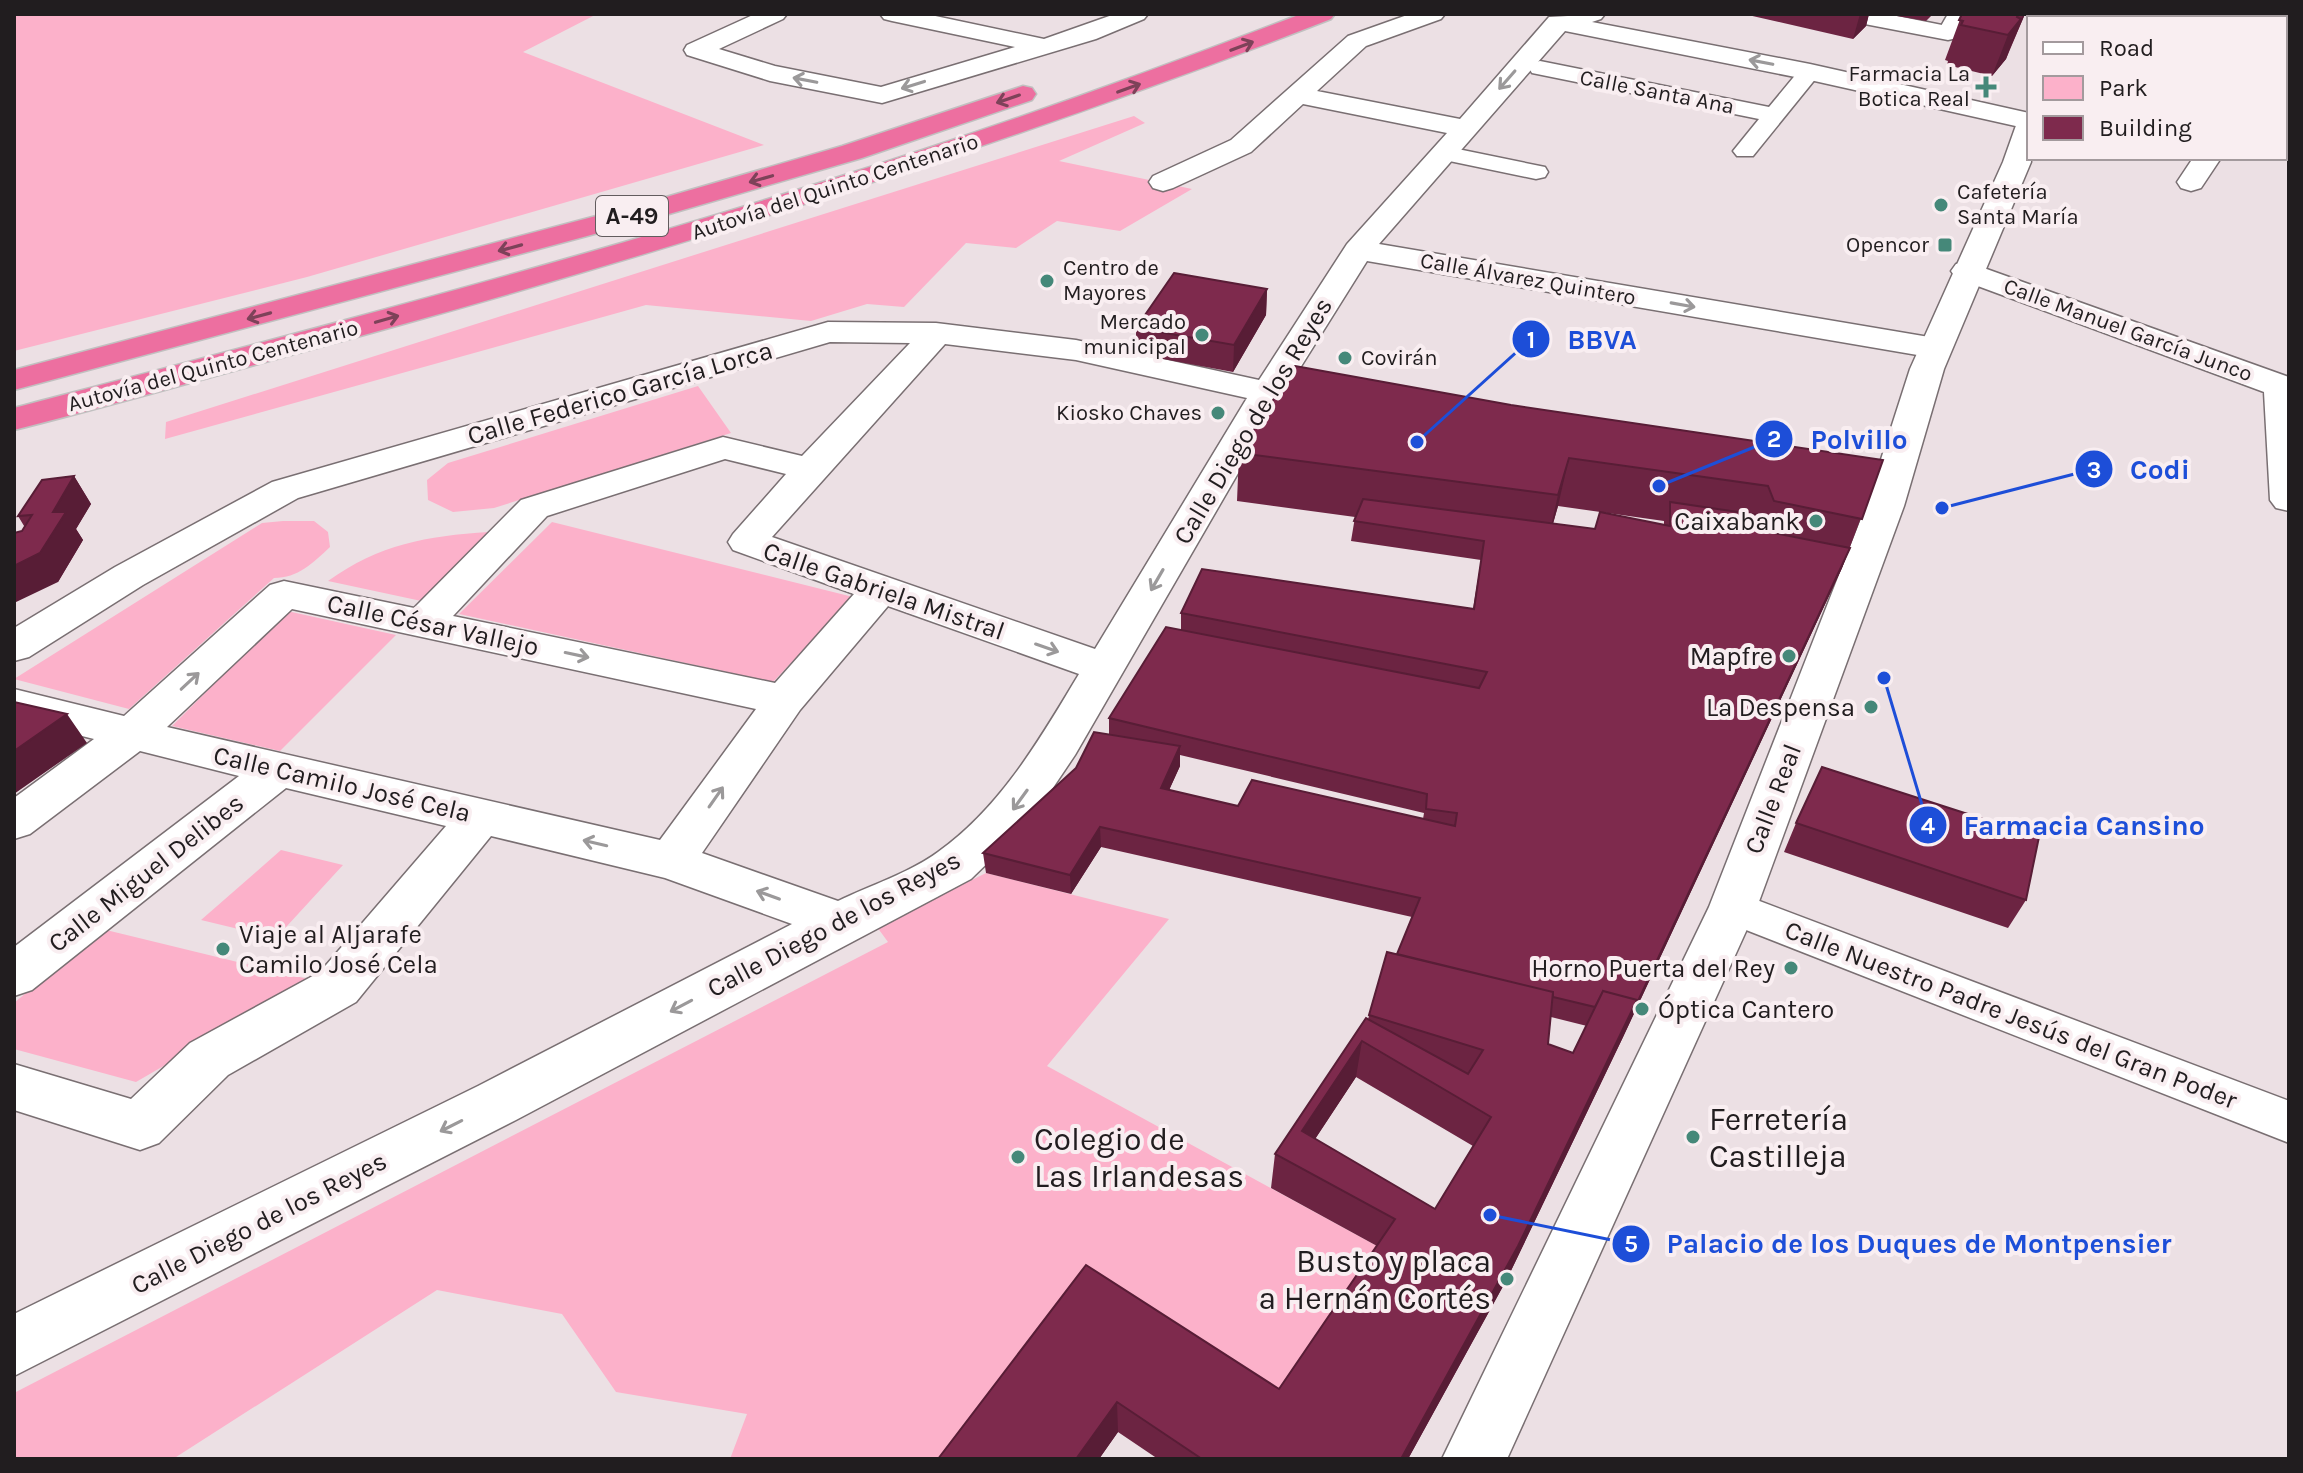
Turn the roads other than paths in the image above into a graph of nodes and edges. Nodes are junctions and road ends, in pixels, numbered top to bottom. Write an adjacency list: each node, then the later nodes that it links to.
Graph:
1 (775, 14): 10 (street, one-way to 1)
2 (892, 14): 10 (street)
3 (1136, 14): 10 (street)
4 (1323, 14): 32 (highway, Autovía del Quinto Centenario / A-49, one-way to 4)
5 (1433, 14): 14 (street)
6 (1593, 14): 8 (street)
7 (1849, 14): 9 (street)
8 (1544, 18): 12 (street, one-way to 8); 17 (street, Calle Diego de los Reyes, one-way to 17)
9 (1953, 23)
10 (1041, 46)
11 (1540, 68): 15 (street, Calle Santa Ana)
12 (1810, 72): 15 (street); 16 (street)
13 (1052, 84): 29 (highway, Autovía del Quinto Centenario / A-49, one-way to 29)
14 (1299, 95): 17 (street); 23 (street)
15 (1774, 115): 19 (street)
16 (2027, 122)
17 (1465, 128): 20 (street, Calle Diego de los Reyes)
18 (2027, 129): 26 (street, Calle Real)
19 (1745, 151)
20 (1443, 153): 22 (street); 25 (street, Calle Diego de los Reyes)
21 (2206, 160): 24 (street)
22 (1536, 172)
23 (1163, 182)
24 (2191, 182)
25 (1358, 250): 28 (street, Calle Álvarez Quintero, one-way to 28); 31 (street, Calle Diego de los Reyes)
26 (1967, 271): 28 (street, Calle Real); 30 (street, Calle Manuel García Junco)
27 (936, 334): 31 (street, Calle Federico García Lorca); 33 (street, Calle Gabriela Mistral); 37 (street, Calle Federico García Lorca)
28 (1935, 348): 46 (street, Calle Real)
29 (14, 380)
30 (2285, 388): 34 (street)
31 (1283, 394): 38 (street, Calle Diego de los Reyes, one-way to 38)
32 (14, 419)
33 (810, 469): 35 (street, Calle Gabriela Mistral); 36 (street)
34 (2289, 500)
35 (880, 589): 38 (street, Calle Gabriela Mistral, one-way to 38); 39 (street)
36 (424, 622): 39 (street, Calle César Vallejo, one-way to 39); 41 (street, Calle César Vallejo, one-way to 36)
37 (14, 647)
38 (1106, 668): 47 (street, Calle Diego de los Reyes, one-way to 47)
39 (785, 700): 45 (street, one-way to 39)
40 (14, 704): 41 (street, Calle Camilo José Cela)
41 (132, 734): 42 (street, Calle Camilo José Cela); 44 (street)
42 (278, 770): 43 (street, Calle Camilo José Cela); 48 (street, Calle Miguel Delibes)
43 (481, 816): 45 (street, Calle Camilo José Cela, one-way to 43); 49 (street)
44 (14, 822)
45 (671, 861): 47 (street, Calle Camilo José Cela, one-way to 45)
46 (1733, 907): 50 (street, Calle Nuestro Padre Jesús del Gran Poder); 52 (street, Calle Real)
47 (841, 922): 51 (street, Calle Diego de los Reyes, one-way to 51)
48 (14, 975)
49 (14, 1087)
50 (2289, 1122)
51 (14, 1346)
52 (1474, 1459)

